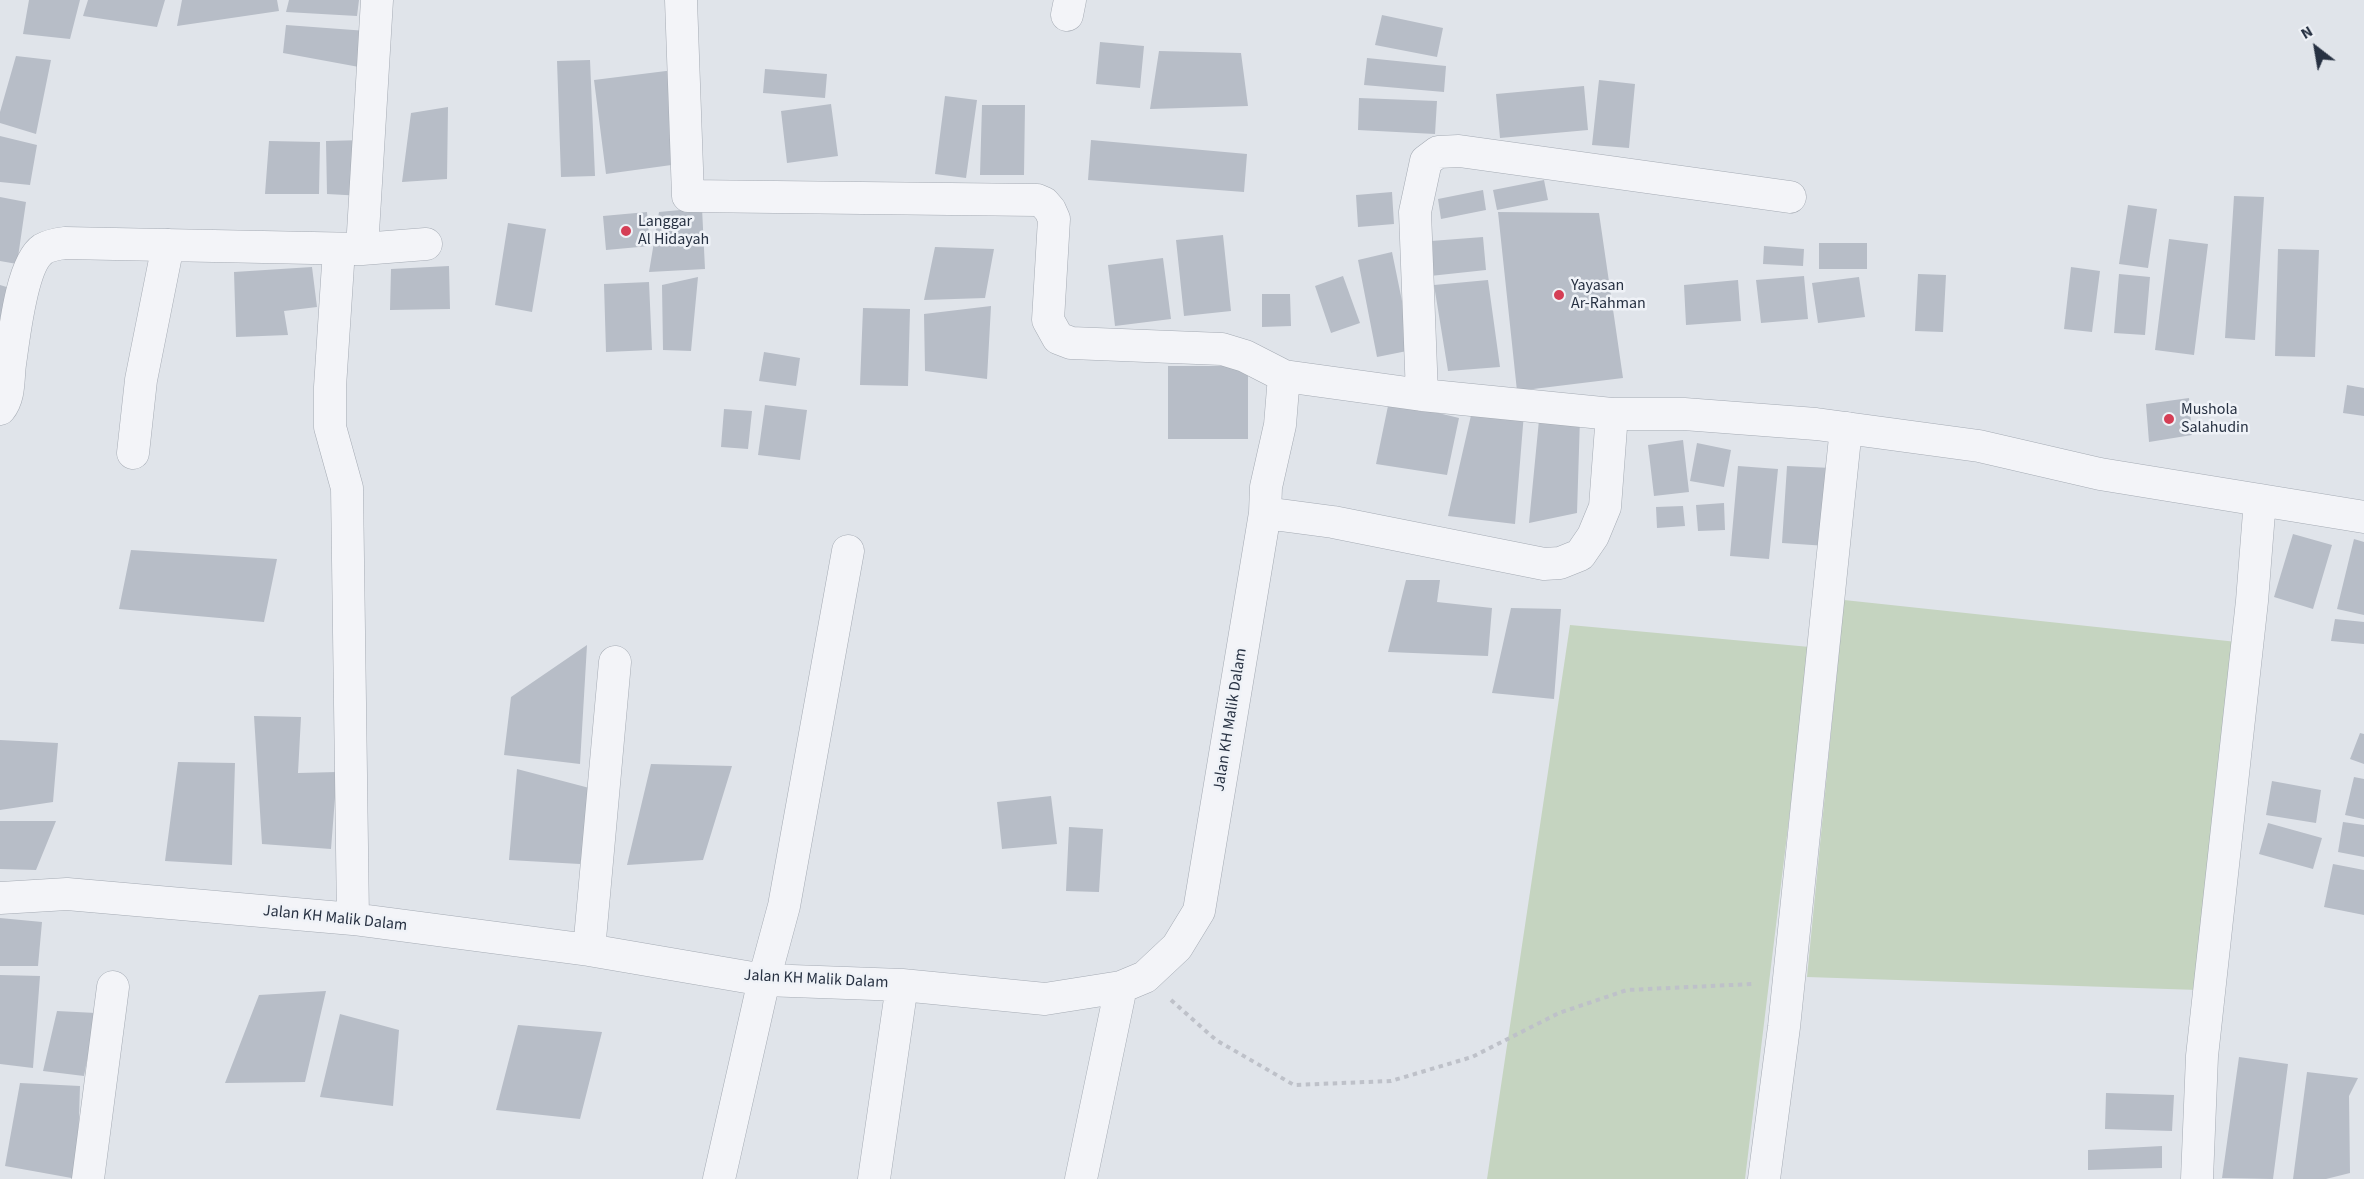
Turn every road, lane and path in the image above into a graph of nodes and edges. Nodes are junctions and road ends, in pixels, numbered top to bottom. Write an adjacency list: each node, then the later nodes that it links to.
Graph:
1 (377, 0): 6 (street)
2 (681, 0): 7 (street)
3 (1790, 197): 8 (street)
4 (426, 244): 6 (street)
5 (168, 245): 6 (street); 9 (street); 12 (street)
6 (351, 249): 19 (street)
7 (1284, 376): 8 (street); 14 (street, Jalan KH Malik Dalam)
8 (1422, 395): 10 (street)
9 (0, 409)
10 (1612, 414): 11 (street); 14 (street)
11 (1846, 428): 13 (street); 23 (street)
12 (133, 453)
13 (2260, 500): 15 (street); 31 (street)
14 (1265, 513): 22 (street, Jalan KH Malik Dalam)
15 (2364, 518)
16 (848, 551): 21 (street)
17 (615, 662): 20 (street)
18 (0, 898): 19 (street, Jalan KH Malik Dalam)
19 (353, 919): 20 (street, Jalan KH Malik Dalam)
20 (589, 950): 21 (street, Jalan KH Malik Dalam)
21 (764, 980): 24 (street, Jalan KH Malik Dalam); 27 (street)
22 (1133, 982): 23 (path); 24 (street, Jalan KH Malik Dalam); 29 (street)
23 (1789, 983): 30 (street)
24 (902, 985): 28 (street)
25 (113, 987): 26 (street)
26 (88, 1179)
27 (719, 1179)
28 (874, 1179)
29 (1081, 1179)
30 (1764, 1179)
31 (2197, 1179)

